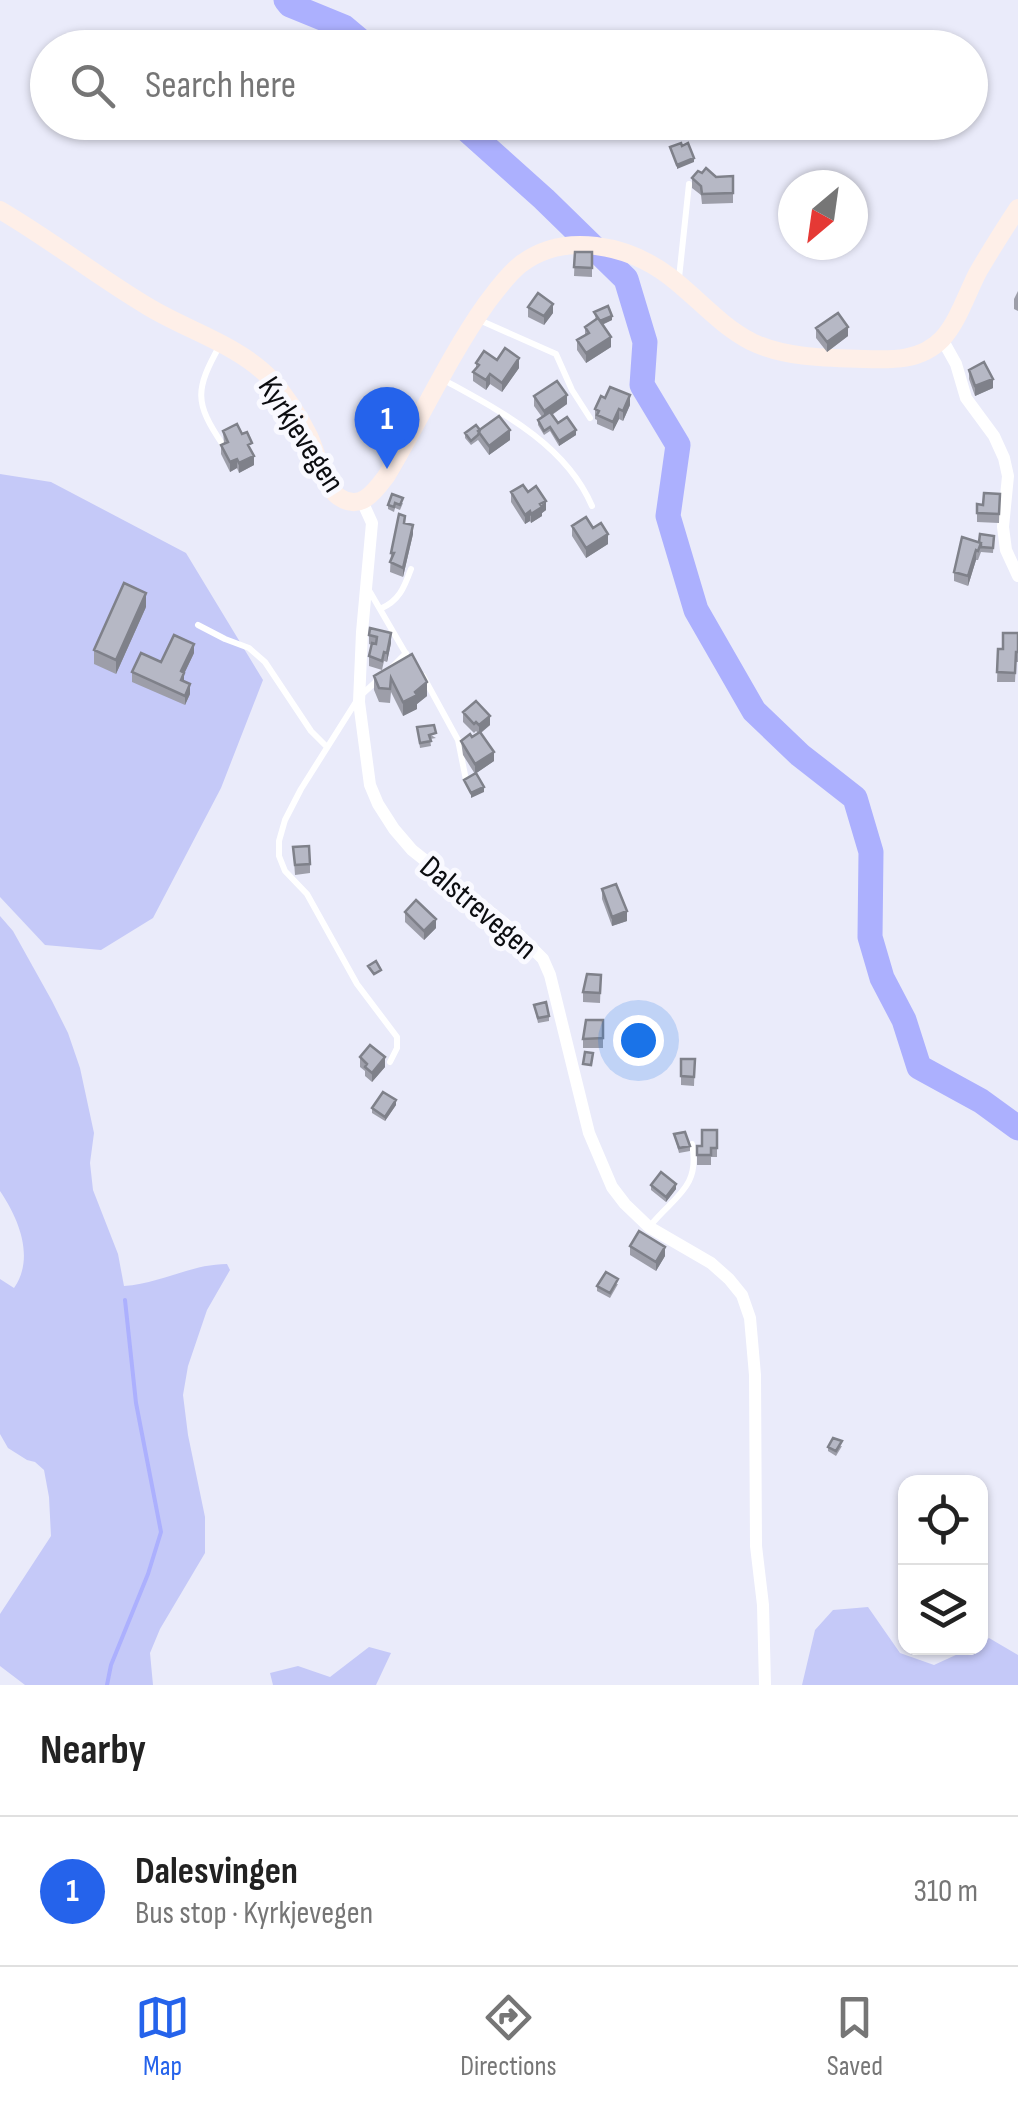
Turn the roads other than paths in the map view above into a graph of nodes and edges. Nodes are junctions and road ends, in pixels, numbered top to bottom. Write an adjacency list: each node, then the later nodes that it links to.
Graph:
1 (688, 184): 4 (lane)
2 (1018, 208): 6 (main road)
3 (0, 210): 7 (main road, Kyrkjevegen)
4 (678, 284): 5 (main road, Kyrkjevegen); 6 (main road, Kyrkjevegen)
5 (476, 318): 8 (main road, Kyrkjevegen); 9 (lane)
6 (942, 339): 11 (street)
7 (220, 344): 10 (lane, Kyrkjevegen); 12 (main road, Kyrkjevegen)
8 (441, 378): 12 (main road, Kyrkjevegen); 13 (lane)
9 (590, 418)
10 (223, 445)
11 (1013, 496): 15 (street)
12 (362, 501): 16 (street, Dalstrevegen)
13 (592, 506)
14 (411, 569): 17 (lane)
15 (1018, 576)
16 (367, 586): 17 (lane); 20 (street, Dalstrevegen)
17 (380, 609): 19 (lane)
18 (198, 625): 21 (lane)
19 (406, 653): 20 (lane); 22 (lane)
20 (359, 696): 21 (lane); 25 (street, Dalstrevegen)
21 (326, 746): 23 (lane)
22 (466, 780)
23 (390, 1062)
24 (692, 1144): 25 (lane)
25 (649, 1227): 26 (street, Dalstrevegen)
26 (766, 1685)

